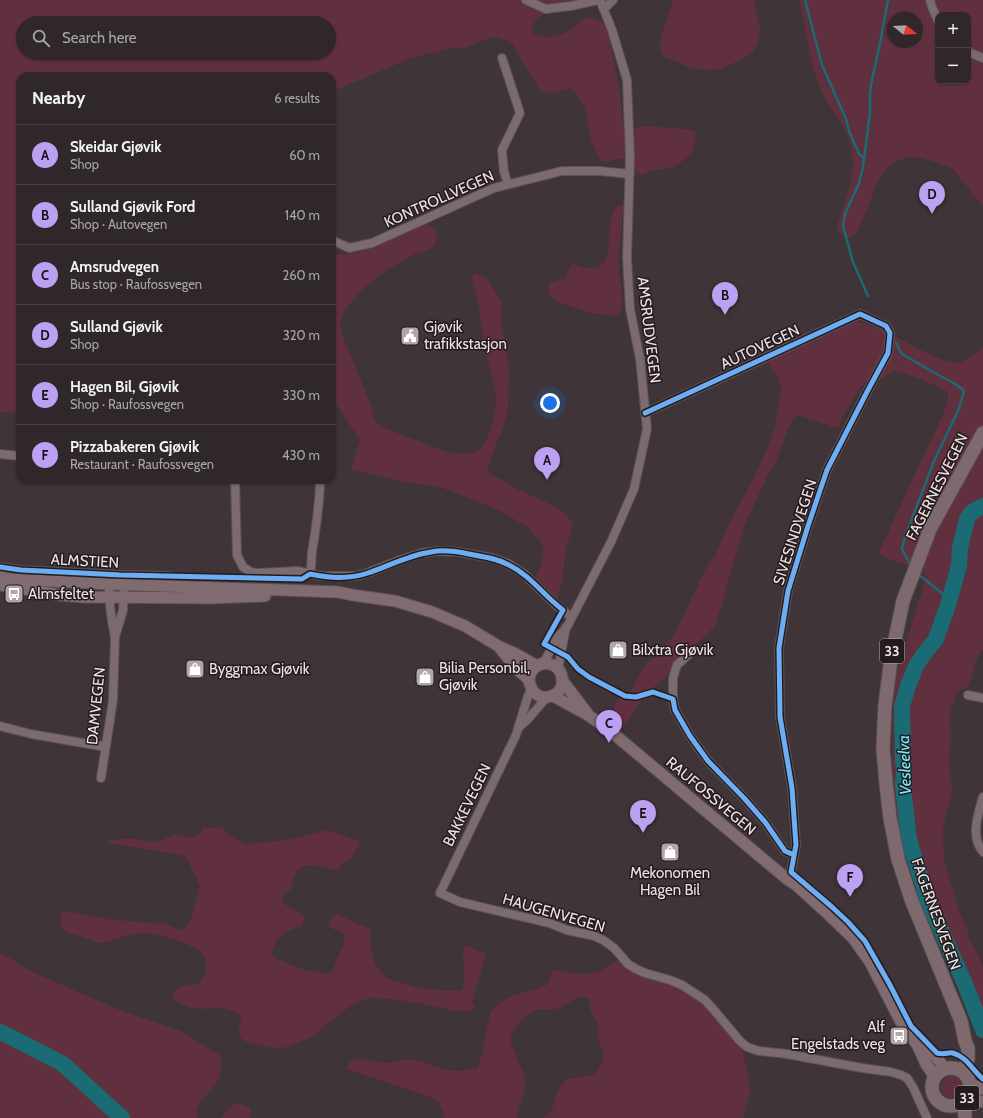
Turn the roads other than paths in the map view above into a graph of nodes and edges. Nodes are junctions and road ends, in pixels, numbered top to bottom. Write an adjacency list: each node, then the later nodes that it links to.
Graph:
1 (526, 0): 2 (street)
2 (599, 0): 5 (street, AMSRUDVEGEN)
3 (613, 0): 5 (street)
4 (930, 0): 6 (street)
5 (604, 8): 10 (street, AMSRUDVEGEN)
6 (935, 14)
7 (971, 53): 9 (street)
8 (502, 58): 11 (street)
9 (983, 58)
10 (630, 174): 11 (street, KONTROLLVEGEN); 14 (street, AMSRUDVEGEN)
11 (508, 184): 12 (street, KONTROLLVEGEN)
12 (336, 242)
13 (886, 326): 14 (street, AUTOVEGEN); 49 (street, SIVESINDVEGEN)
14 (645, 413): 30 (street, AMSRUDVEGEN)
15 (983, 433): 52 (main road, FAGERNESVEGEN / 33)
16 (0, 454): 17 (street)
17 (16, 456)
18 (235, 484): 21 (street)
19 (320, 484): 21 (street)
20 (0, 567): 22 (street, ALMSTIEN)
21 (310, 574): 30 (street)
22 (169, 576)
23 (0, 577): 24 (main road, RAUFOSSVEGEN)
24 (109, 584): 26 (main road, RAUFOSSVEGEN); 28 (street, DAMVEGEN)
25 (0, 585): 28 (main road, RAUFOSSVEGEN)
26 (124, 585): 27 (main road, RAUFOSSVEGEN); 29 (street, DAMVEGEN)
27 (352, 596): 29 (main road, RAUFOSSVEGEN); 33 (main road, RAUFOSSVEGEN)
28 (109, 598): 29 (main road, RAUFOSSVEGEN); 32 (street, DAMVEGEN)
29 (124, 598): 32 (street, DAMVEGEN)
30 (571, 617): 31 (street, AMSRUDVEGEN)
31 (567, 626): 35 (street, AMSRUDVEGEN); 36 (street, AMSRUDVEGEN)
32 (115, 637): 45 (street, DAMVEGEN)
33 (500, 647): 35 (main road, RAUFOSSVEGEN); 38 (main road, RAUFOSSVEGEN)
34 (688, 655): 49 (street)
35 (540, 665): 36 (main road, RAUFOSSVEGEN); 38 (main road)
36 (558, 669): 37 (main road, RAUFOSSVEGEN)
37 (562, 680): 40 (main road); 42 (main road, RAUFOSSVEGEN)
38 (530, 685): 40 (main road, RAUFOSSVEGEN); 44 (street, BAKKEVEGEN)
39 (968, 695): 41 (street)
40 (550, 696): 42 (main road, RAUFOSSVEGEN); 44 (street, BAKKEVEGEN)
41 (983, 698)
42 (588, 715): 50 (main road, RAUFOSSVEGEN)
43 (0, 726): 45 (street)
44 (518, 729): 51 (street, BAKKEVEGEN)
45 (106, 747): 46 (street, DAMVEGEN)
46 (101, 778)
47 (983, 798): 48 (street)
48 (983, 852)
49 (794, 855): 50 (street, SIVESINDVEGEN)
50 (787, 879): 52 (main road, RAUFOSSVEGEN)
51 (440, 893): 58 (street, HAUGENVEGEN)
52 (949, 1072): 53 (main road, 33); 57 (main road, 33)
53 (970, 1084): 54 (main road); 55 (main road, 33)
54 (983, 1089)
55 (965, 1099): 56 (main road); 57 (main road, 33); 59 (main road, 33)
56 (983, 1102)
57 (951, 1112)
58 (927, 1118)
59 (965, 1118)

